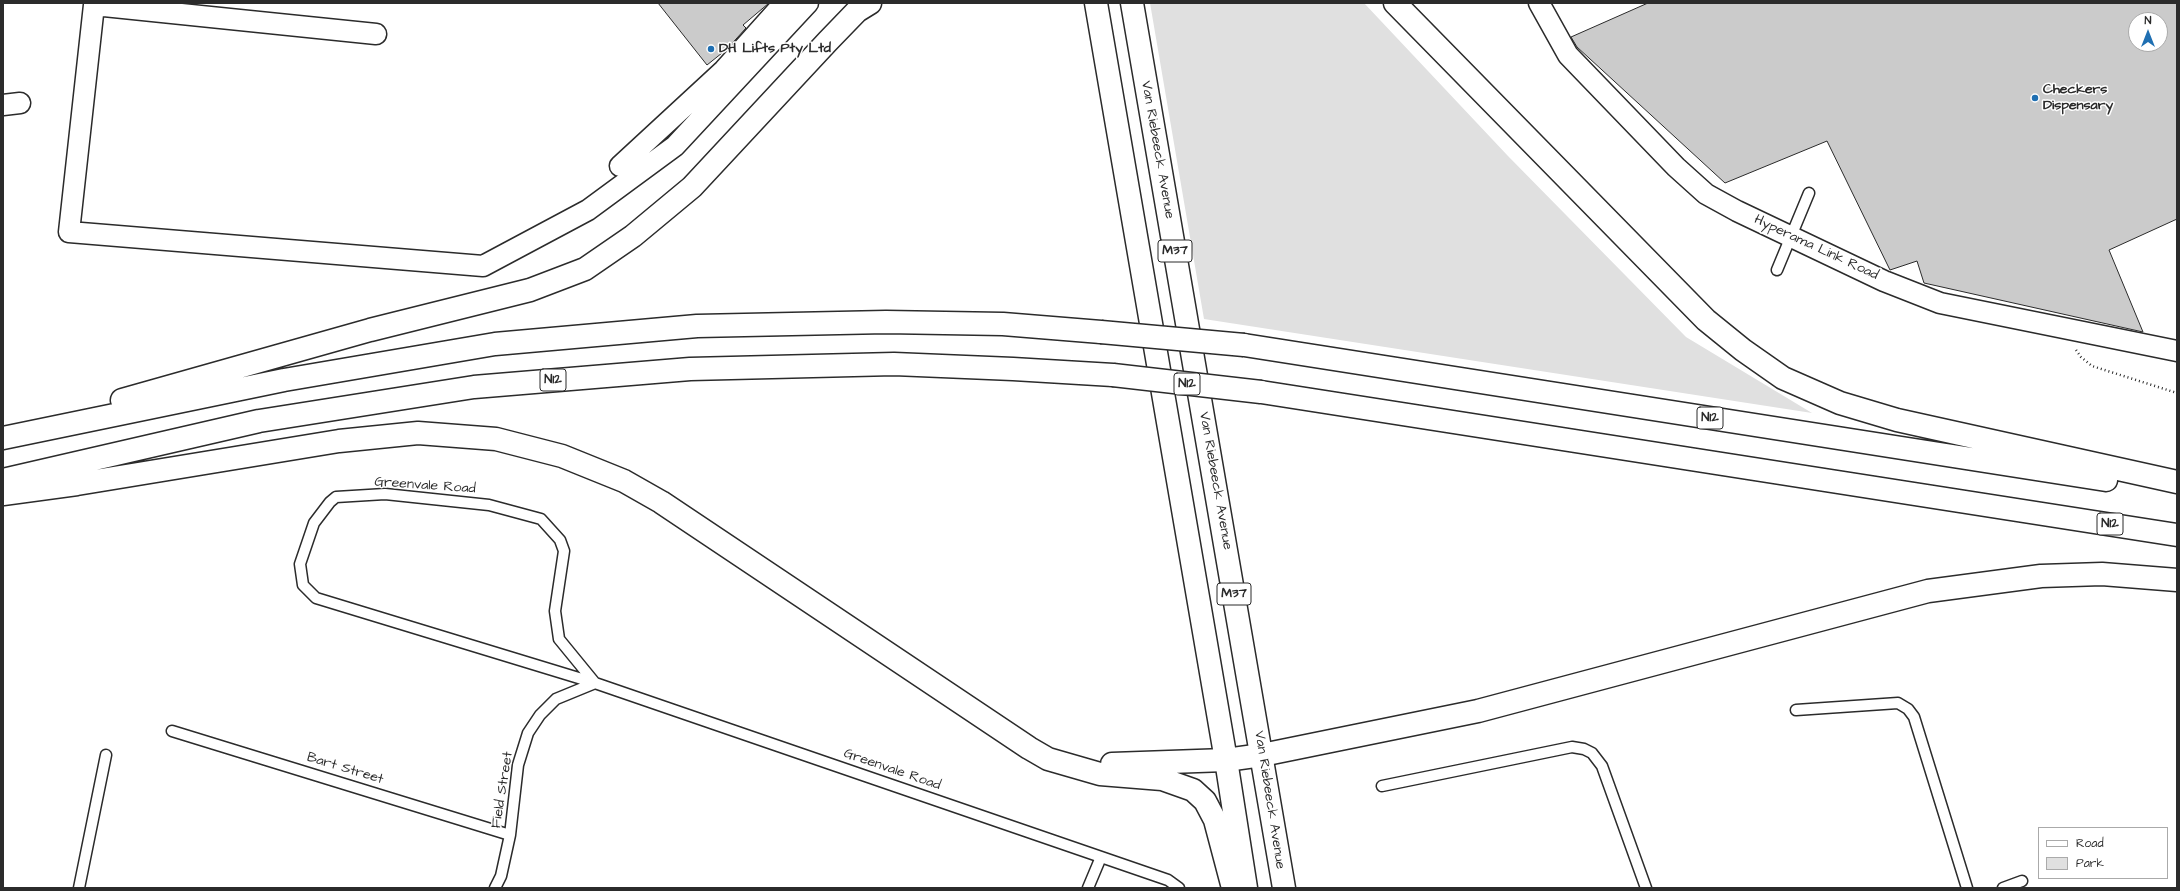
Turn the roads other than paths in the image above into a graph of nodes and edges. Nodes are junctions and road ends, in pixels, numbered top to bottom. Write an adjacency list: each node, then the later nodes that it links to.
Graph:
1 (784, 3): 9 (street)
2 (808, 3): 8 (street)
3 (870, 3): 14 (main road)
4 (1096, 3): 28 (main road, M37)
5 (1132, 3): 26 (main road, Van Riebeeck Avenue / M37)
6 (1395, 3): 17 (main road)
7 (1539, 3): 11 (street, Hyperama Link Road)
8 (376, 34)
9 (620, 166)
10 (1809, 193): 11 (lane)
11 (1790, 236): 12 (lane); 13 (street, Hyperama Link Road)
12 (1777, 270)
13 (2177, 351)
14 (3, 433)
15 (3, 438): 18 (main road, N12, bridge)
16 (3, 480): 20 (main road, N12, bridge)
17 (2177, 482)
18 (2177, 491)
19 (3, 494): 27 (main road)
20 (2177, 535)
21 (2177, 580): 26 (main road)
22 (595, 683): 22 (lane, Greenvale Road); 30 (lane, Field Street); 31 (lane, Greenvale Road)
23 (1796, 710): 41 (lane)
24 (172, 731): 30 (lane, Bart Street)
25 (106, 755): 33 (lane)
26 (1262, 755): 28 (main road); 39 (main road, Van Riebeeck Avenue / M37)
27 (1048, 759): 28 (main road); 37 (main road)
28 (1226, 760): 38 (main road, M37)
29 (1382, 786): 40 (lane)
30 (510, 835): 34 (lane, Field Street)
31 (1101, 857): 35 (lane); 36 (lane, Greenvale Road)
32 (2022, 881): 42 (lane)
33 (79, 888)
34 (495, 888)
35 (1088, 888)
36 (1179, 888)
37 (1233, 888)
38 (1246, 888)
39 (1284, 888)
40 (1646, 888)
41 (1966, 888)
42 (2003, 888)

